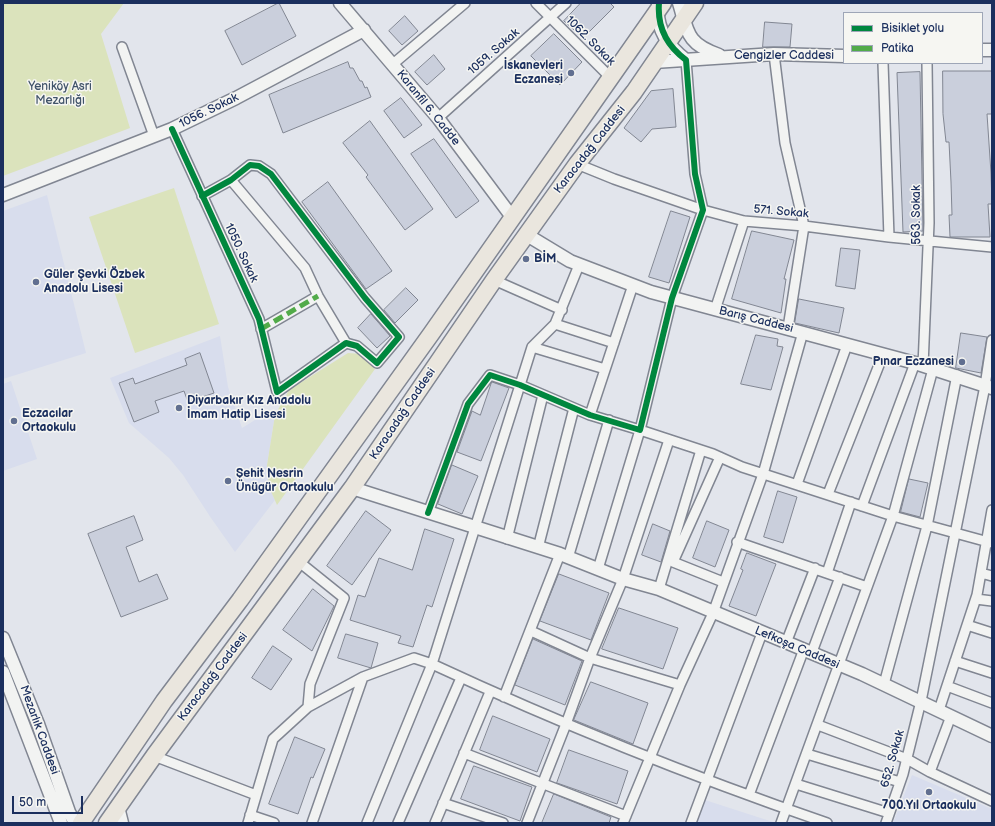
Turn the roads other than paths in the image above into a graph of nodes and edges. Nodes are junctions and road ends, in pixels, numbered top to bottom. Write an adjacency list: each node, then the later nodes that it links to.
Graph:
1 (340, 3): 10 (street, Karanfil 6. Cadde)
2 (465, 3): 18 (street)
3 (536, 3): 8 (street, 1062. Sokak)
4 (566, 3): 8 (street, 1059. Sokak)
5 (679, 3): 9 (street, Cengizler Caddesi)
6 (695, 3): 9 (highway, Karacadağ Caddesi)
7 (660, 5): 11 (street); 21 (highway, Karacadağ Caddesi)
8 (551, 18): 21 (street, 1062. Sokak); 22 (street, 1059. Sokak)
9 (684, 19): 11 (highway, Karacadağ Caddesi); 15 (street, Cengizler Caddesi)
10 (364, 30): 18 (street, Karanfil 6. Cadde); 23 (street, 1056. Sokak)
11 (668, 42): 16 (street); 17 (highway, Karacadağ Caddesi)
12 (122, 47): 24 (street)
13 (774, 54): 14 (street, Cengizler Caddesi); 15 (street, Cengizler Caddesi); 32 (street)
14 (843, 56)
15 (724, 57): 16 (street, Cengizler Caddesi)
16 (686, 60): 17 (street, Cengizler Caddesi); 29 (street)
17 (654, 62): 25 (highway, Karacadağ Caddesi)
18 (393, 64): 22 (street, Karanfil 6. Cadde)
19 (883, 64): 34 (street)
20 (927, 64): 35 (street, 563. Sokak)
21 (611, 78): 30 (highway, Karacadağ Caddesi)
22 (438, 118): 30 (street, Karanfil 6. Cadde)
23 (172, 129): 24 (street, 1056. Sokak); 28 (street, 1050. Sokak)
24 (154, 136): 27 (street, 1056. Sokak)
25 (577, 164): 29 (street, 571. Sokak); 33 (highway, Karacadağ Caddesi)
26 (232, 180): 28 (street); 40 (street); 50 (street)
27 (3, 195)
28 (202, 196): 46 (street, 1050. Sokak)
29 (703, 210): 31 (street, 571. Sokak); 41 (street)
30 (512, 217): 147 (highway, Karacadağ Caddesi)
31 (744, 221): 32 (street, 571. Sokak); 43 (street)
32 (804, 226): 34 (street, 571. Sokak); 45 (street)
33 (527, 235): 37 (street, Barış Caddesi); 38 (highway, Karacadağ Caddesi)
34 (889, 237): 35 (street, 571. Sokak)
35 (929, 242): 36 (street, 571. Sokak); 54 (street, 563. Sokak)
36 (992, 247)
37 (579, 265): 39 (street, Barış Caddesi); 42 (street)
38 (494, 280): 42 (street); 69 (highway, Karacadağ Caddesi)
39 (633, 285): 41 (street, Barış Caddesi); 49 (street)
40 (318, 296): 46 (street); 50 (street)
41 (672, 298): 43 (street, Barış Caddesi); 63 (street)
42 (562, 310): 44 (street)
43 (715, 310): 45 (street, Barış Caddesi)
44 (555, 324): 49 (street); 52 (street)
45 (788, 328): 47 (street, Barış Caddesi)
46 (261, 329): 50 (street, 1050. Sokak)
47 (803, 332): 51 (street, Barış Caddesi); 67 (street)
48 (992, 340): 58 (street, 652. Sokak)
49 (614, 343): 55 (street)
50 (346, 344)
51 (847, 346): 53 (street, Barış Caddesi); 68 (street)
52 (532, 347): 55 (street); 57 (street)
53 (883, 355): 54 (street, Barış Caddesi); 70 (street)
54 (923, 366): 56 (street, Barış Caddesi); 72 (street); 75 (street)
55 (605, 368): 61 (street)
56 (957, 375): 58 (street, Barış Caddesi); 76 (street)
57 (520, 385): 59 (street); 74 (street); 77 (street)
58 (989, 387): 78 (street, 652. Sokak)
59 (543, 395): 60 (street); 79 (street)
60 (574, 408): 61 (street); 82 (street)
61 (590, 415): 62 (street)
62 (608, 420): 63 (street); 83 (street)
63 (640, 430): 64 (street); 86 (street)
64 (669, 440): 65 (street); 91 (street)
65 (701, 450): 66 (street); 94 (street)
66 (720, 457): 67 (street); 92 (street)
67 (763, 474): 68 (street); 80 (street)
68 (797, 484): 70 (street)
69 (352, 488): 74 (street, Lefkoşa Caddesi); 84 (highway, Karacadağ Caddesi)
70 (828, 494): 71 (street)
71 (851, 502): 72 (street); 87 (street)
72 (862, 506): 75 (street)
73 (992, 510): 81 (street)
74 (428, 513): 77 (street, Lefkoşa Caddesi)
75 (893, 516): 76 (street); 93 (street)
76 (927, 526): 78 (street); 113 (street)
77 (476, 529): 79 (street, Lefkoşa Caddesi); 107 (street)
78 (956, 533): 81 (street); 118 (street, 652. Sokak)
79 (507, 539): 82 (street, Lefkoşa Caddesi)
80 (737, 542): 85 (street); 92 (street)
81 (989, 542): 88 (street)
82 (538, 548): 83 (street, Lefkoşa Caddesi)
83 (564, 556): 86 (street, Lefkoşa Caddesi); 99 (street)
84 (298, 560): 120 (street); 128 (highway, Karacadağ Caddesi)
85 (815, 568): 87 (street); 103 (street)
86 (598, 569): 91 (street, Lefkoşa Caddesi)
87 (827, 572): 90 (street)
88 (981, 572): 89 (street); 95 (street)
89 (992, 576)
90 (840, 577): 93 (street); 104 (street)
91 (623, 579): 94 (street, Lefkoşa Caddesi); 105 (street)
92 (723, 582): 97 (street)
93 (867, 587): 108 (street)
94 (659, 589): 97 (street, Lefkoşa Caddesi)
95 (976, 599): 96 (street); 98 (street)
96 (992, 601)
97 (713, 612): 100 (street, Lefkoşa Caddesi); 114 (street)
98 (967, 625): 101 (street); 106 (street)
99 (531, 631): 105 (street); 117 (street)
100 (762, 633): 103 (street, Lefkoşa Caddesi); 132 (street)
101 (992, 633)
102 (3, 638): 146 (street, Mezarlık Caddesi)
103 (786, 643): 104 (street, Lefkoşa Caddesi)
104 (808, 650): 108 (street, Lefkoşa Caddesi); 137 (street)
105 (590, 658): 114 (street); 123 (street)
106 (955, 661): 110 (street); 115 (street)
107 (432, 664): 111 (street); 112 (street); 152 (street)
108 (840, 666): 113 (street, Lefkoşa Caddesi); 124 (street)
109 (3, 672): 145 (street, Mezarlık Caddesi)
110 (992, 673)
111 (363, 677): 120 (street); 151 (street)
112 (461, 678): 116 (street); 153 (street)
113 (884, 684): 118 (street, Lefkoşa Caddesi)
114 (680, 685): 129 (street)
115 (947, 686): 119 (street); 121 (street)
116 (490, 692): 117 (street); 126 (street)
117 (504, 698): 123 (street)
118 (921, 701): 121 (street, Lefkoşa Caddesi); 130 (street, 652. Sokak)
119 (992, 703)
120 (308, 707): 136 (street)
121 (939, 710): 122 (street, Lefkoşa Caddesi)
122 (951, 716): 125 (street, Lefkoşa Caddesi); 131 (street)
123 (566, 724): 129 (street); 134 (street)
124 (818, 725): 127 (street); 130 (street)
125 (992, 736)
126 (464, 753): 134 (street); 139 (street)
127 (807, 754): 133 (street); 135 (street)
128 (154, 756): 136 (street); 140 (highway, Karacadağ Caddesi)
129 (650, 759): 132 (street); 144 (street)
130 (907, 759): 131 (street); 133 (street, 652. Sokak)
131 (930, 772): 138 (street)
132 (706, 778): 137 (street); 157 (street)
133 (900, 782): 142 (street, 652. Sokak)
134 (543, 783): 144 (street); 156 (street)
135 (796, 784): 141 (street); 142 (street)
136 (256, 795): 143 (street)
137 (749, 795): 141 (street)
138 (992, 801)
139 (443, 803): 154 (street); 155 (street)
140 (118, 807): 148 (highway, Karacadağ Caddesi); 149 (street)
141 (786, 809): 158 (street); 159 (street)
142 (889, 813): 160 (street, 652. Sokak)
143 (249, 819): 150 (street)
144 (625, 819)
145 (61, 823)
146 (75, 823)
147 (81, 823)
148 (106, 823)
149 (122, 823)
150 (274, 823)
151 (312, 823)
152 (367, 823)
153 (398, 823)
154 (435, 823)
155 (504, 823)
156 (527, 823)
157 (691, 823)
158 (781, 823)
159 (825, 823)
160 (886, 823)

